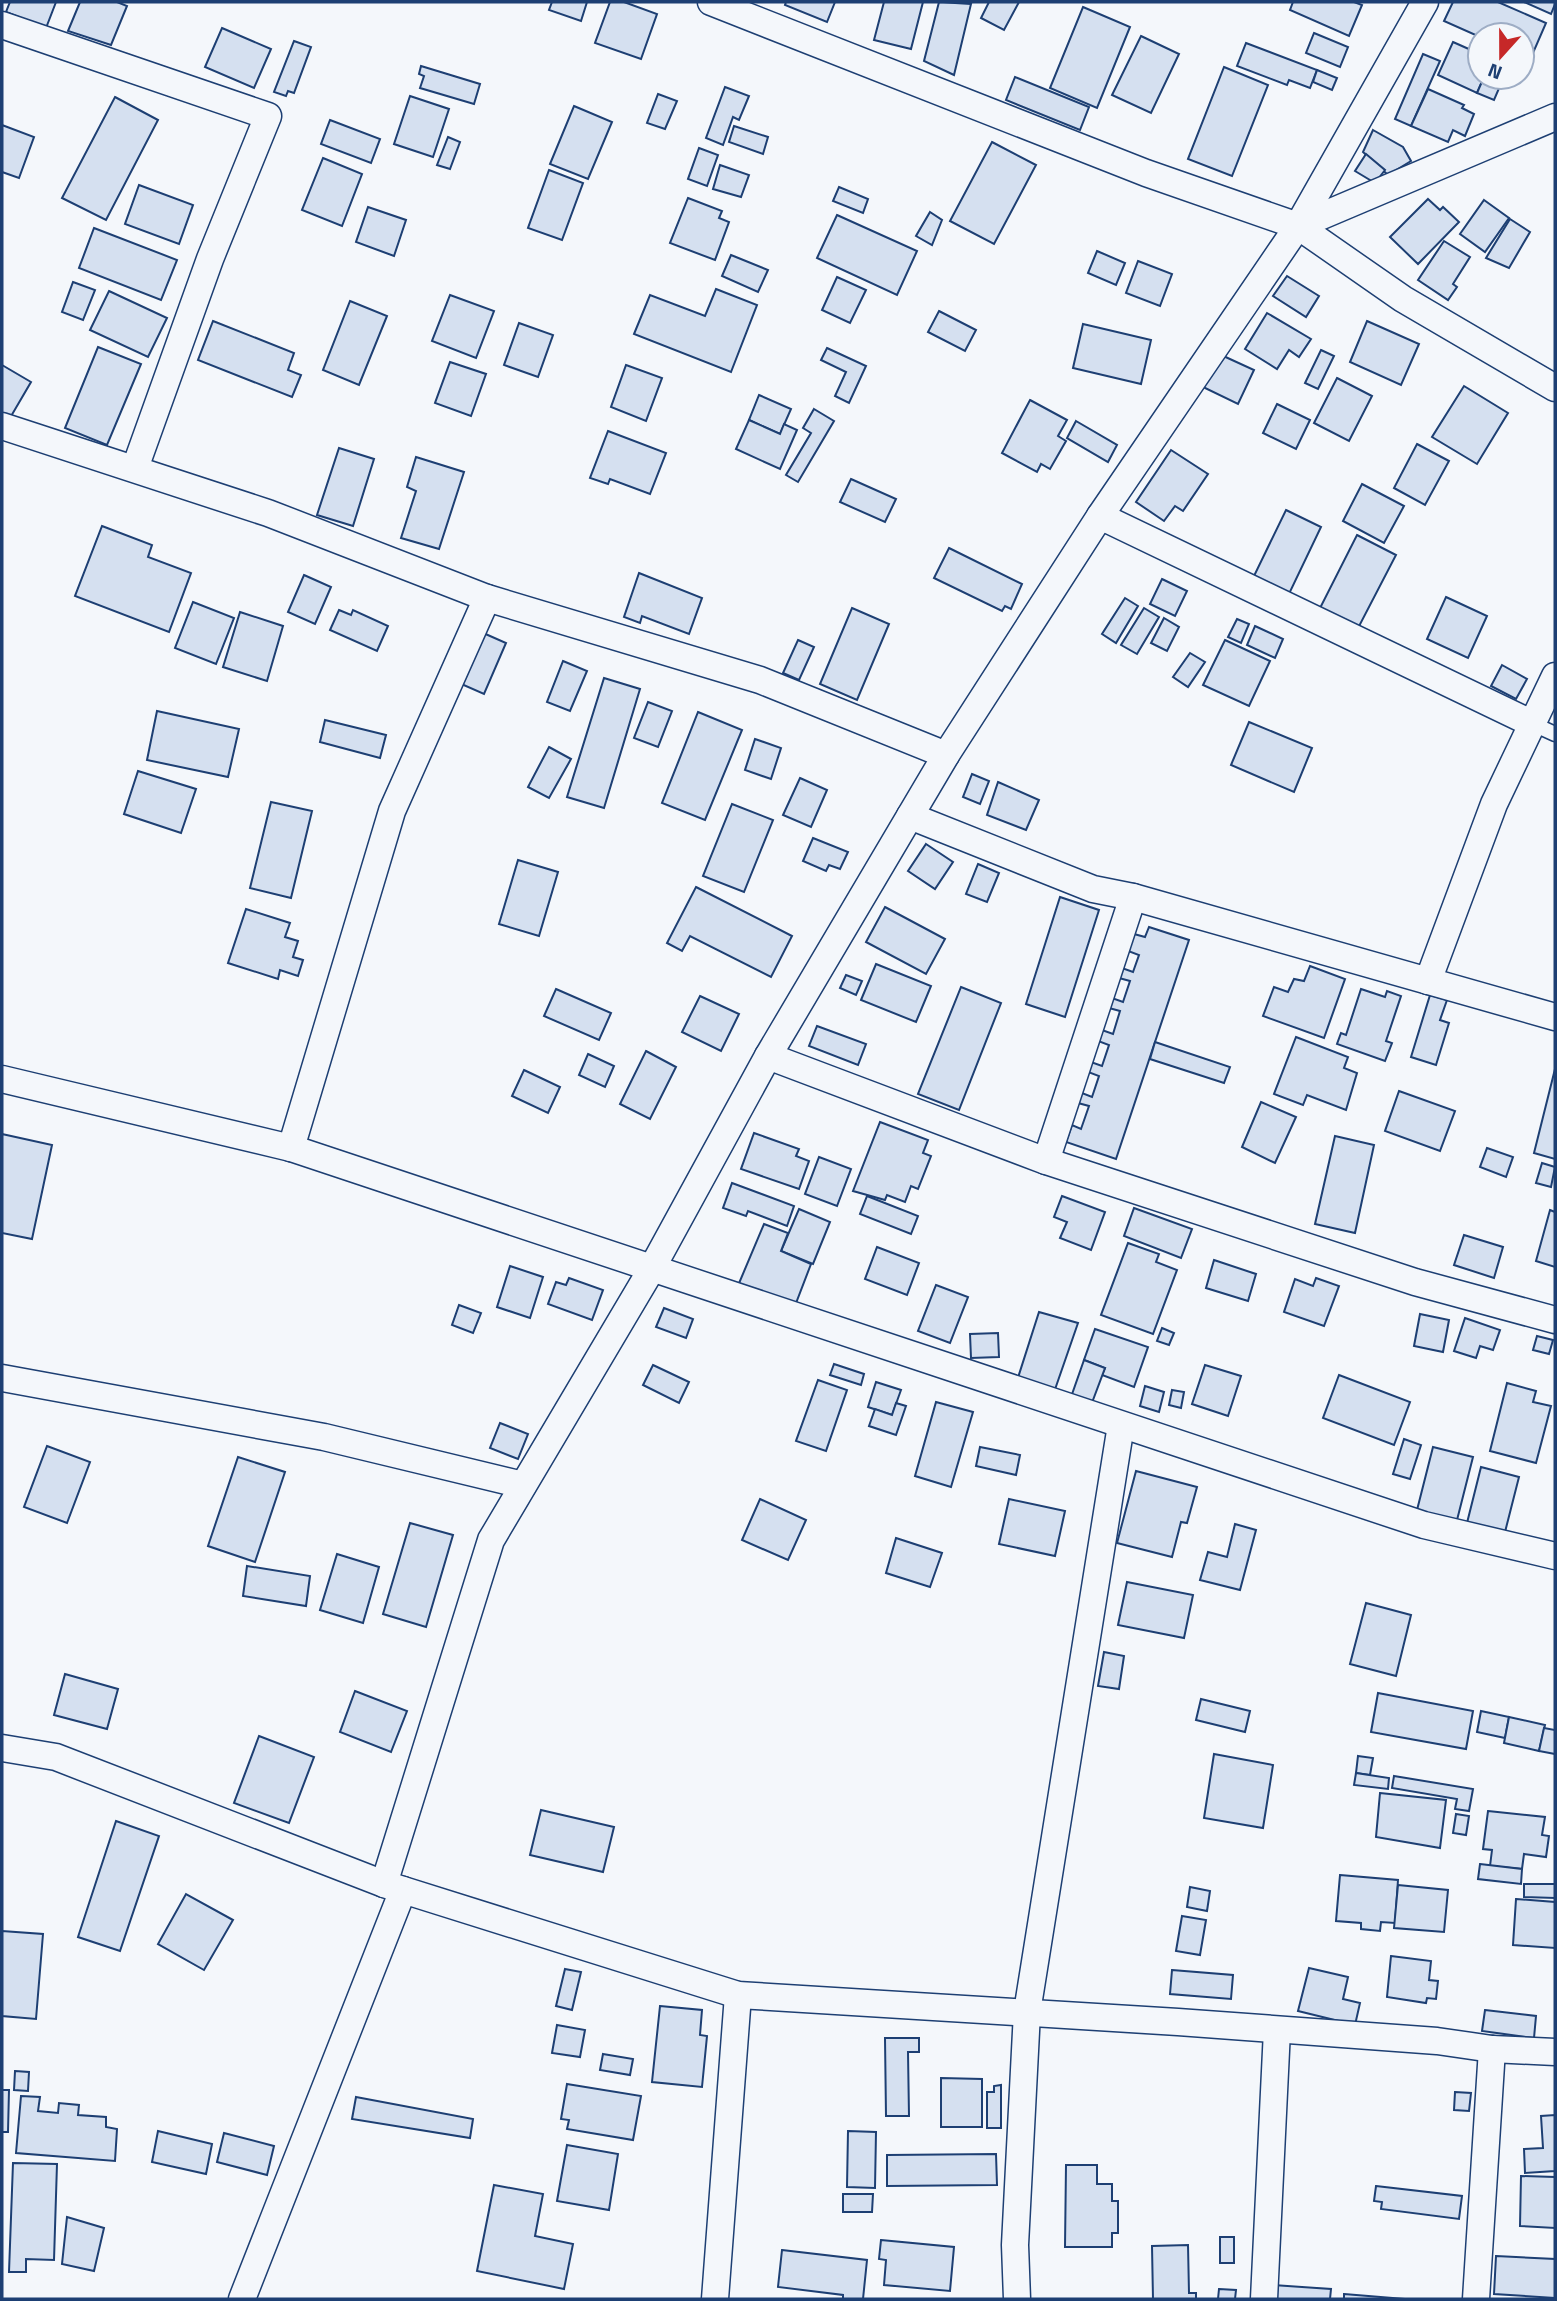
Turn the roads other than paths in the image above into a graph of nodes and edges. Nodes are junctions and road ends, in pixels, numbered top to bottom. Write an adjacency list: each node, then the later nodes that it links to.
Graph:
1 (1425, 2): 5 (street)
2 (726, 5): 5 (street)
3 (2, 26): 8 (street)
4 (1555, 117): 5 (street)
5 (1298, 226): 6 (street); 9 (street)
6 (1555, 388)
7 (2, 426): 8 (street)
8 (135, 468): 10 (street)
9 (1100, 516): 12 (street); 13 (street)
10 (487, 598): 13 (street); 20 (street)
11 (1555, 676): 12 (street)
12 (1544, 729): 16 (street)
13 (946, 755): 14 (street)
14 (910, 816): 15 (street); 18 (street)
15 (1133, 897): 16 (street); 21 (street)
16 (1428, 981): 17 (street)
17 (1555, 1017)
18 (768, 1056): 21 (street); 22 (street)
19 (2, 1079): 20 (street)
20 (291, 1148): 22 (street)
21 (1046, 1161): 23 (street)
22 (652, 1270): 25 (street); 26 (street)
23 (1555, 1320)
24 (2, 1378): 26 (street)
25 (1121, 1425): 27 (street); 31 (street)
26 (523, 1485): 29 (street)
27 (1555, 1556)
28 (2, 1748): 29 (street)
29 (393, 1887): 30 (street); 35 (street)
30 (738, 1995): 31 (street); 36 (street)
31 (1027, 2012): 32 (street); 37 (street)
32 (1277, 2030): 33 (street); 38 (street)
33 (1492, 2049): 34 (street); 39 (street)
34 (1555, 2052)
35 (243, 2299)
36 (715, 2299)
37 (1017, 2299)
38 (1264, 2299)
39 (1476, 2299)

